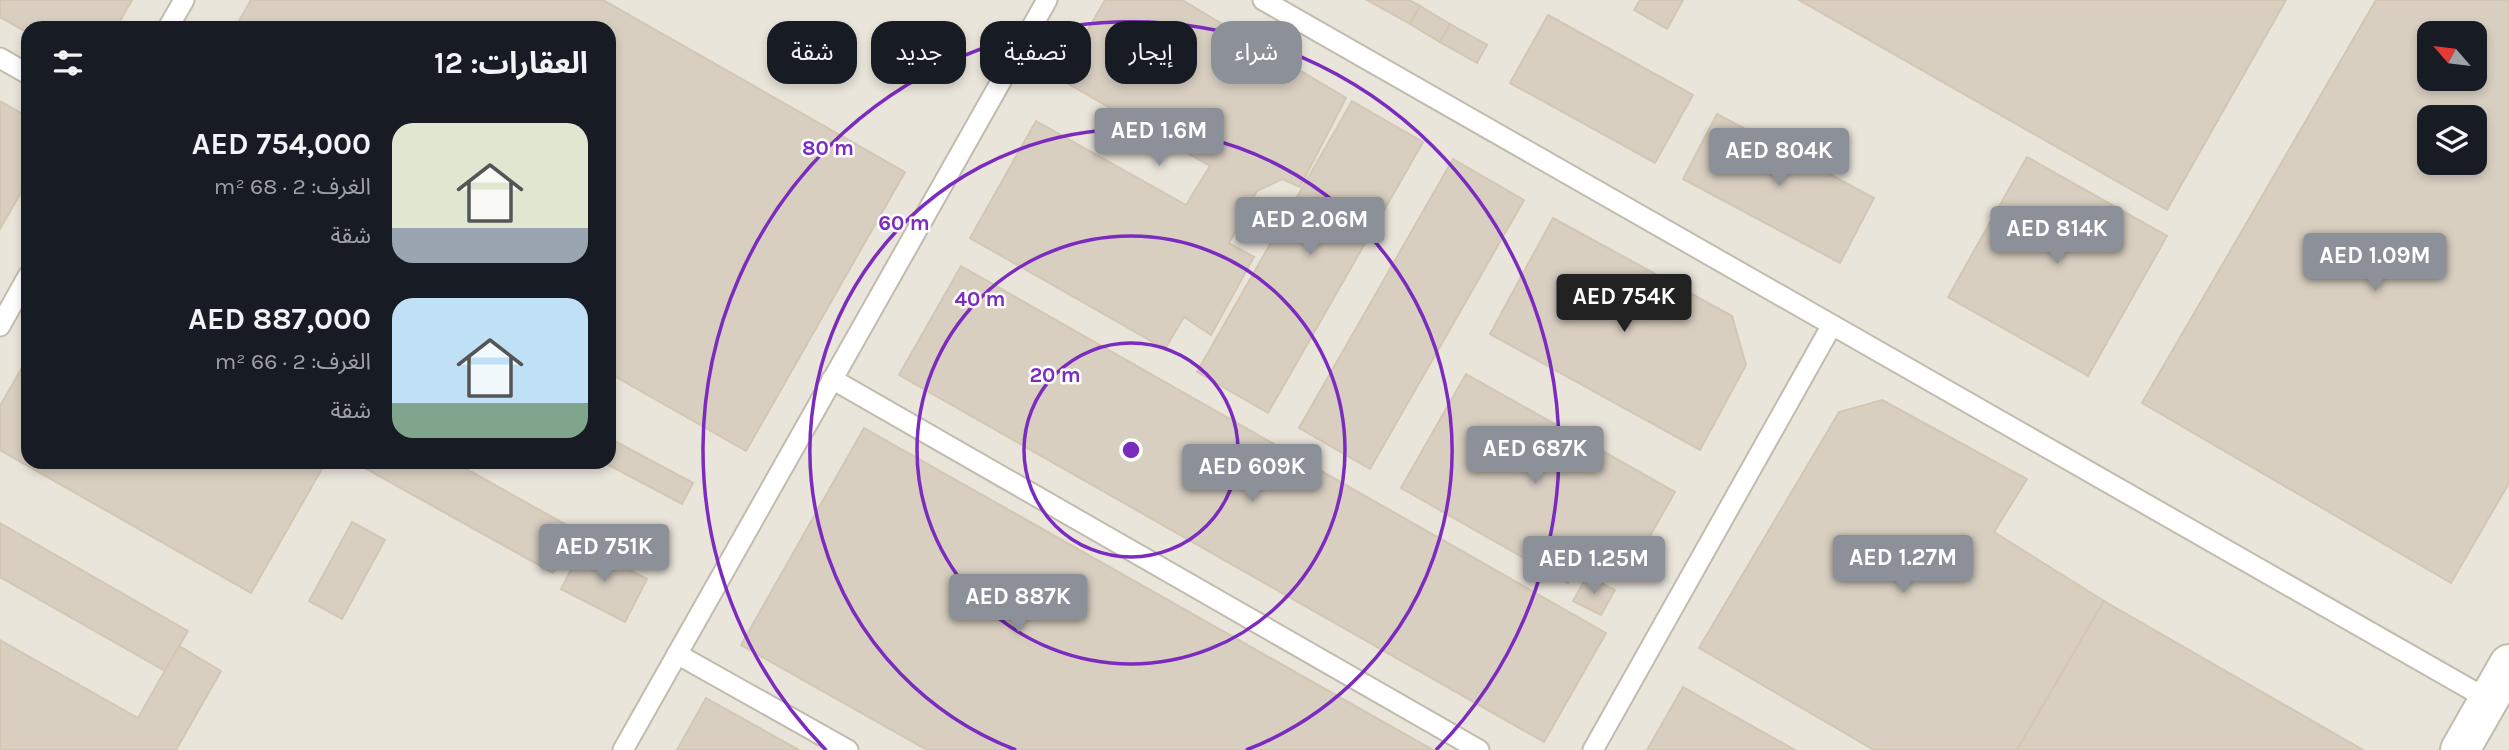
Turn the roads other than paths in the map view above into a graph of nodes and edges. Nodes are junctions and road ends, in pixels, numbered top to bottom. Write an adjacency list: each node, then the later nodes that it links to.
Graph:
1 (184, 0): 4 (lane)
2 (1047, 0): 12 (lane)
3 (1263, 0): 10 (lane)
4 (172, 21)
5 (0, 58): 6 (lane)
6 (21, 70)
7 (0, 284): 9 (lane)
8 (21, 289): 9 (lane)
9 (18, 294): 11 (lane)
10 (1832, 325): 15 (lane); 19 (lane)
11 (0, 326)
12 (832, 379): 13 (lane); 18 (lane)
13 (677, 654): 16 (lane); 17 (lane)
14 (2509, 664): 15 (street)
15 (2489, 700): 20 (street)
16 (623, 750)
17 (848, 750)
18 (1479, 750)
19 (1593, 750)
20 (2460, 750)

